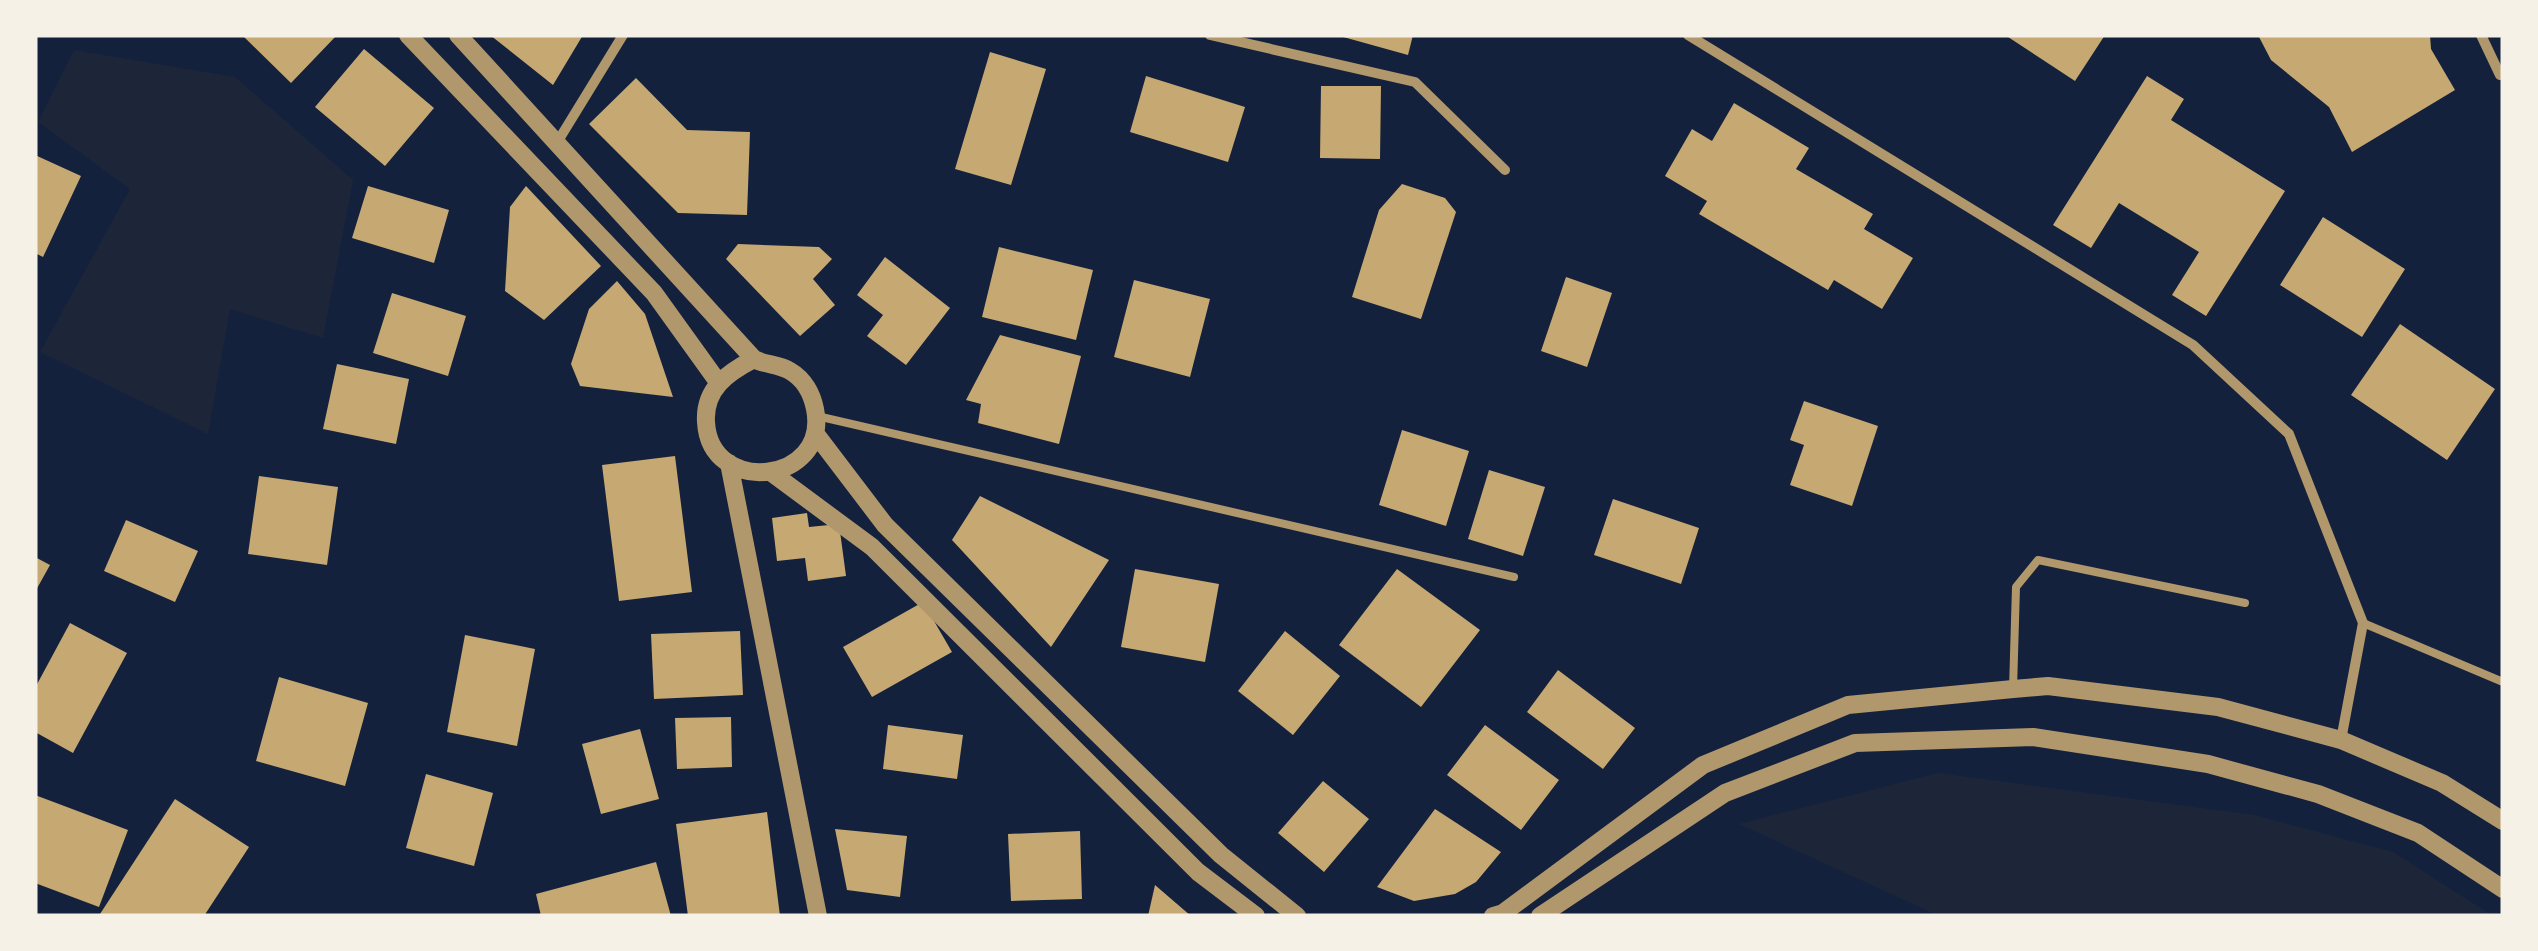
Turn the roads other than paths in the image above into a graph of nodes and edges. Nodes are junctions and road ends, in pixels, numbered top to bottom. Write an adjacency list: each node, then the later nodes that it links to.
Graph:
1 (408, 35): 12 (street)
2 (458, 35): 9 (street)
3 (623, 35): 9 (street)
4 (1210, 35): 7 (street)
5 (1688, 35): 18 (street)
6 (2482, 35): 8 (street)
7 (1251, 40): 10 (street)
8 (2500, 75)
9 (558, 141): 11 (street)
10 (1504, 170)
11 (754, 359): 12 (street); 13 (street)
12 (718, 382): 14 (street)
13 (816, 424): 15 (street); 16 (lane); 26 (street)
14 (729, 463): 15 (street); 24 (street)
15 (772, 472): 25 (street)
16 (1514, 577)
17 (2244, 603): 20 (lane)
18 (2362, 623): 19 (lane); 21 (street)
19 (2503, 682)
20 (2014, 689): 21 (street); 27 (street)
21 (2341, 740): 22 (street)
22 (2503, 821)
23 (2503, 889): 28 (street)
24 (818, 916)
25 (1256, 916)
26 (1296, 916)
27 (1493, 916)
28 (1540, 916)

